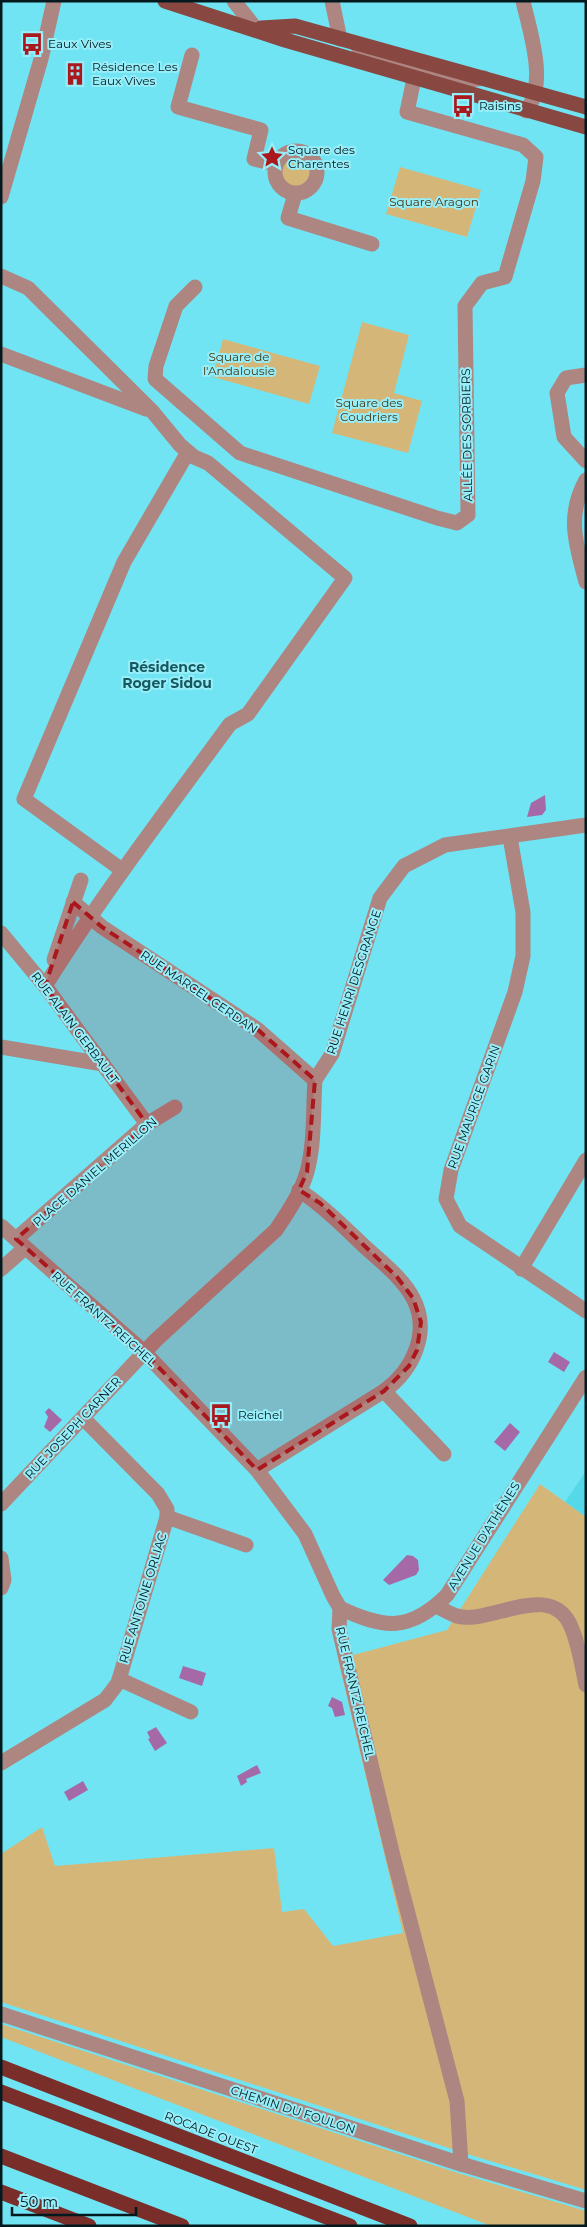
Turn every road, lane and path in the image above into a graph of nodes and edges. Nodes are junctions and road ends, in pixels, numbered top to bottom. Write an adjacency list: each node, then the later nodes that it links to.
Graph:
1 (54, 1): 17 (street)
2 (165, 1): 6 (main road)
3 (234, 1): 6 (street)
4 (332, 1): 7 (street)
5 (523, 1): 12 (street)
6 (256, 29): 7 (main road); 10 (main road)
7 (340, 39): 8 (main road)
8 (356, 44): 10 (street); 11 (main road)
9 (192, 55): 18 (street)
10 (415, 73): 11 (street); 14 (main road); 23 (street, ALLÉE DES SORBIERS)
11 (484, 78): 12 (main road)
12 (535, 93): 13 (main road); 14 (street)
13 (586, 107)
14 (526, 111): 15 (main road)
15 (586, 127)
16 (1, 144): 17 (street)
17 (15, 152): 20 (street)
18 (276, 164): 19 (street); 19 (street)
19 (295, 194): 21 (street)
20 (1, 197)
21 (372, 244)
22 (1, 276): 26 (street)
23 (195, 287)
24 (1, 354): 26 (street)
25 (586, 375): 28 (street)
26 (152, 411): 27 (street)
27 (188, 452): 33 (street); 33 (street)
28 (586, 461)
29 (586, 480): 30 (street)
30 (586, 582)
31 (586, 825): 32 (street, RUE HENRI DESGRANGE)
32 (510, 837): 41 (street, RUE HENRI DESGRANGE); 49 (street, RUE MAURICE GARIN)
33 (122, 870): 36 (street)
34 (81, 880): 35 (street)
35 (73, 902): 36 (street, RUE MARCEL CERDAN); 38 (street)
36 (89, 916): 38 (street); 41 (street, RUE MARCEL CERDAN)
37 (1, 933): 38 (street, RUE ALAIN GERBAULT)
38 (45, 986): 40 (street, RUE ALAIN GERBAULT)
39 (1, 1047): 40 (street)
40 (103, 1064): 43 (street, RUE ALAIN GERBAULT)
41 (315, 1080): 45 (street)
42 (176, 1107): 43 (street, PLACE DANIEL MERILLON)
43 (147, 1124): 47 (street, PLACE DANIEL MERILLON)
44 (586, 1160): 49 (street)
45 (299, 1190): 51 (street); 53 (street)
46 (1, 1226): 47 (street, RUE FRANTZ REICHEL)
47 (20, 1244): 48 (street, PLACE DANIEL MERILLON); 51 (street, RUE FRANTZ REICHEL)
48 (1, 1269)
49 (522, 1269): 50 (street, RUE MAURICE GARIN)
50 (586, 1311)
51 (144, 1352): 54 (street, RUE JOSEPH CARNER); 56 (street, RUE FRANTZ REICHEL)
52 (586, 1377): 62 (street, AVENUE D'ATHÈNES)
53 (384, 1391): 55 (street); 56 (street)
54 (83, 1418): 57 (street, RUE JOSEPH CARNER); 58 (street, RUE ANTOINE ORLIAC)
55 (444, 1454)
56 (257, 1470): 63 (street, RUE FRANTZ REICHEL)
57 (1, 1504)
58 (167, 1517): 59 (street, RUE ANTOINE ORLIAC); 64 (street, RUE ANTOINE ORLIAC)
59 (246, 1545)
60 (1, 1558): 61 (street)
61 (1, 1588)
62 (436, 1606): 63 (street, AVENUE D'ATHÈNES); 65 (street)
63 (340, 1608): 72 (street, RUE FRANTZ REICHEL)
64 (119, 1679): 66 (street, RUE ANTOINE ORLIAC); 67 (street, RUE ANTOINE ORLIAC)
65 (586, 1685)
66 (191, 1712)
67 (1, 1763)
68 (1, 2014): 72 (street, CHEMIN DU FOULON)
69 (1, 2067): 78 (highway, ROCADE OUEST)
70 (1, 2092): 77 (highway)
71 (1, 2156): 76 (highway)
72 (460, 2164): 74 (street, CHEMIN DU FOULON)
73 (1, 2192): 75 (highway)
74 (586, 2201)
75 (89, 2226)
76 (182, 2226)
77 (350, 2226)
78 (410, 2226)

